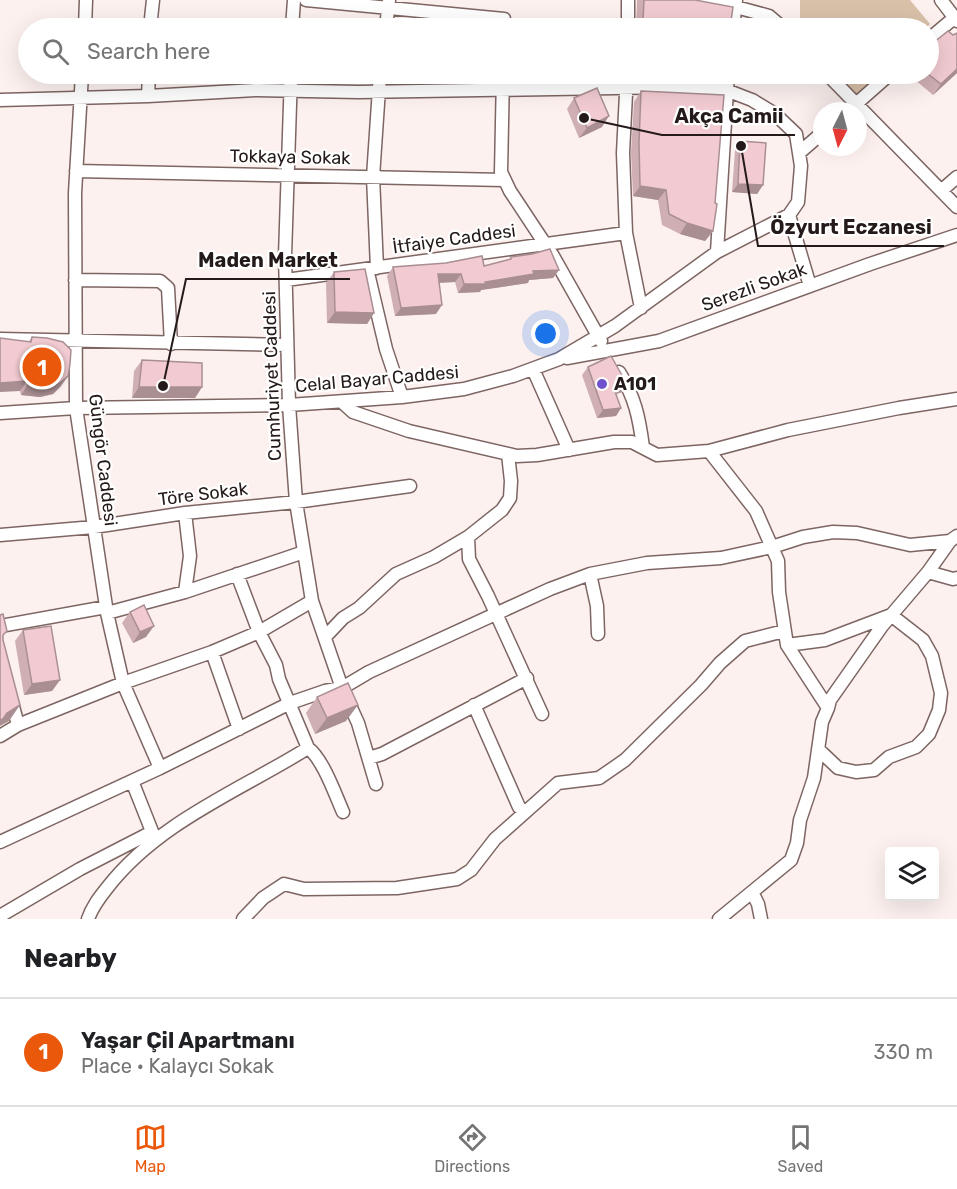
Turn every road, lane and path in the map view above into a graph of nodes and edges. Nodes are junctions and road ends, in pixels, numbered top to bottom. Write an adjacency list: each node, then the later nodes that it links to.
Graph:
1 (86, 0): 10 (street)
2 (153, 0): 11 (street)
3 (294, 0): 12 (street)
4 (306, 0): 8 (street)
5 (628, 0): 14 (street)
6 (690, 0): 9 (street)
7 (941, 0): 16 (street)
8 (388, 4): 13 (street)
9 (736, 4): 15 (street)
10 (85, 18)
11 (151, 18)
12 (293, 18)
13 (496, 18)
14 (628, 18)
15 (770, 18)
16 (956, 19): 17 (street)
17 (939, 32)
18 (81, 84): 33 (street, Güngör Caddesi)
19 (149, 84): 32 (street)
20 (290, 84): 29 (street, Cumhuriyet Caddesi)
21 (379, 84): 31 (street)
22 (502, 84): 30 (street)
23 (626, 84): 27 (street)
24 (727, 84): 28 (street)
25 (835, 84): 35 (street)
26 (878, 84): 36 (street)
27 (626, 88): 28 (street); 30 (street); 48 (street)
28 (726, 90): 39 (street); 51 (street)
29 (290, 91): 31 (street); 32 (street); 41 (street, Cumhuriyet Caddesi)
30 (502, 91): 31 (street); 44 (street)
31 (378, 92): 42 (street)
32 (148, 96): 33 (street)
33 (80, 97): 34 (street); 40 (street, Güngör Caddesi)
34 (0, 100)
35 (848, 102)
36 (858, 102)
37 (867, 120): 45 (street)
38 (813, 141): 39 (street)
39 (799, 153): 47 (street)
40 (76, 171): 41 (street, Tokkaya Sokak); 53 (street, Güngör Caddesi)
41 (287, 175): 42 (street, Tokkaya Sokak); 54 (street, Cumhuriyet Caddesi)
42 (373, 177): 44 (street, Tokkaya Sokak); 52 (street)
43 (957, 177): 45 (street)
44 (504, 180): 50 (street)
45 (942, 190): 46 (street)
46 (957, 207)
47 (789, 214): 51 (street, Celal Bayar Caddesi); 55 (street)
48 (626, 233): 50 (street, İtfaiye Caddesi); 56 (street)
49 (957, 235): 55 (street, Serezli Sokak)
50 (546, 245): 52 (street, İtfaiye Caddesi); 57 (street)
51 (717, 252): 56 (street, Celal Bayar Caddesi)
52 (372, 268): 54 (street, İtfaiye Caddesi); 65 (street)
53 (75, 280): 59 (street, Güngör Caddesi); 60 (street)
54 (286, 280): 61 (street, Cumhuriyet Caddesi)
55 (810, 286): 62 (street, Serezli Sokak)
56 (641, 308): 57 (street, Celal Bayar Caddesi)
57 (598, 336): 62 (street); 63 (street, Celal Bayar Caddesi)
58 (0, 339): 59 (street)
59 (75, 342): 60 (street); 69 (street, Güngör Caddesi)
60 (171, 344): 61 (street)
61 (287, 345): 68 (street, Cumhuriyet Caddesi)
62 (607, 351): 63 (street, Serezli Sokak); 71 (street)
63 (559, 359): 64 (street, Celal Bayar Caddesi)
64 (533, 369): 65 (street, Celal Bayar Caddesi); 72 (street)
65 (402, 397): 67 (street, Celal Bayar Caddesi)
66 (957, 399): 73 (street)
67 (342, 402): 68 (street, Celal Bayar Caddesi); 74 (street)
68 (289, 405): 69 (street, Celal Bayar Caddesi); 76 (street, Cumhuriyet Caddesi)
69 (76, 408): 70 (street, Celal Bayar Caddesi); 78 (street, Güngör Caddesi)
70 (0, 413)
71 (643, 447): 72 (street); 73 (street)
72 (569, 450): 74 (street)
73 (709, 451): 82 (street)
74 (508, 454): 80 (street)
75 (410, 486): 76 (street, Töre Sokak)
76 (296, 502): 77 (street, Töre Sokak); 83 (street, Cumhuriyet Caddesi)
77 (185, 513): 78 (street, Töre Sokak); 88 (street)
78 (94, 527): 79 (street, Töre Sokak); 90 (street, Güngör Caddesi)
79 (0, 535)
80 (468, 537): 91 (street); 97 (street)
81 (954, 538): 82 (street); 84 (street)
82 (772, 547): 86 (street); 94 (street)
83 (304, 552): 85 (street); 89 (street, Cumhuriyet Caddesi)
84 (928, 572): 87 (street); 92 (street)
85 (237, 574): 88 (street); 95 (street)
86 (590, 574): 91 (street); 96 (street)
87 (957, 578)
88 (184, 592): 90 (street)
89 (312, 601): 95 (street); 97 (street, Cumhuriyet Caddesi)
90 (107, 610): 93 (street); 101 (street, Güngör Caddesi)
91 (497, 613): 100 (street); 103 (street)
92 (891, 615): 98 (street); 106 (street); 112 (street)
93 (0, 626)
94 (784, 631): 98 (street); 118 (street)
95 (259, 632): 99 (street); 104 (street)
96 (598, 634)
97 (326, 636): 103 (street, Cumhuriyet Caddesi)
98 (787, 645): 106 (street)
99 (212, 652): 101 (street); 109 (street)
100 (527, 678): 105 (street); 107 (street)
101 (123, 683): 108 (street); 114 (street, Güngör Caddesi)
102 (8, 684): 108 (street)
103 (342, 688): 104 (street); 113 (street, Cumhuriyet Caddesi)
104 (290, 703): 109 (street); 111 (street)
105 (474, 705): 113 (street); 118 (street)
106 (828, 708): 112 (street)
107 (542, 714)
108 (18, 725): 110 (street)
109 (239, 729): 114 (street)
110 (0, 736)
111 (308, 748): 117 (street); 119 (street)
112 (818, 749): 121 (street)
113 (369, 758): 116 (street, Cumhuriyet Caddesi)
114 (160, 768): 115 (street)
115 (132, 781): 119 (street); 120 (street)
116 (376, 784)
117 (344, 812)
118 (525, 812): 124 (street)
119 (153, 836): 122 (street); 123 (street)
120 (0, 842)
121 (752, 892): 125 (street); 126 (street)
122 (3, 913)
123 (88, 919)
124 (243, 919)
125 (719, 919)
126 (760, 919)

